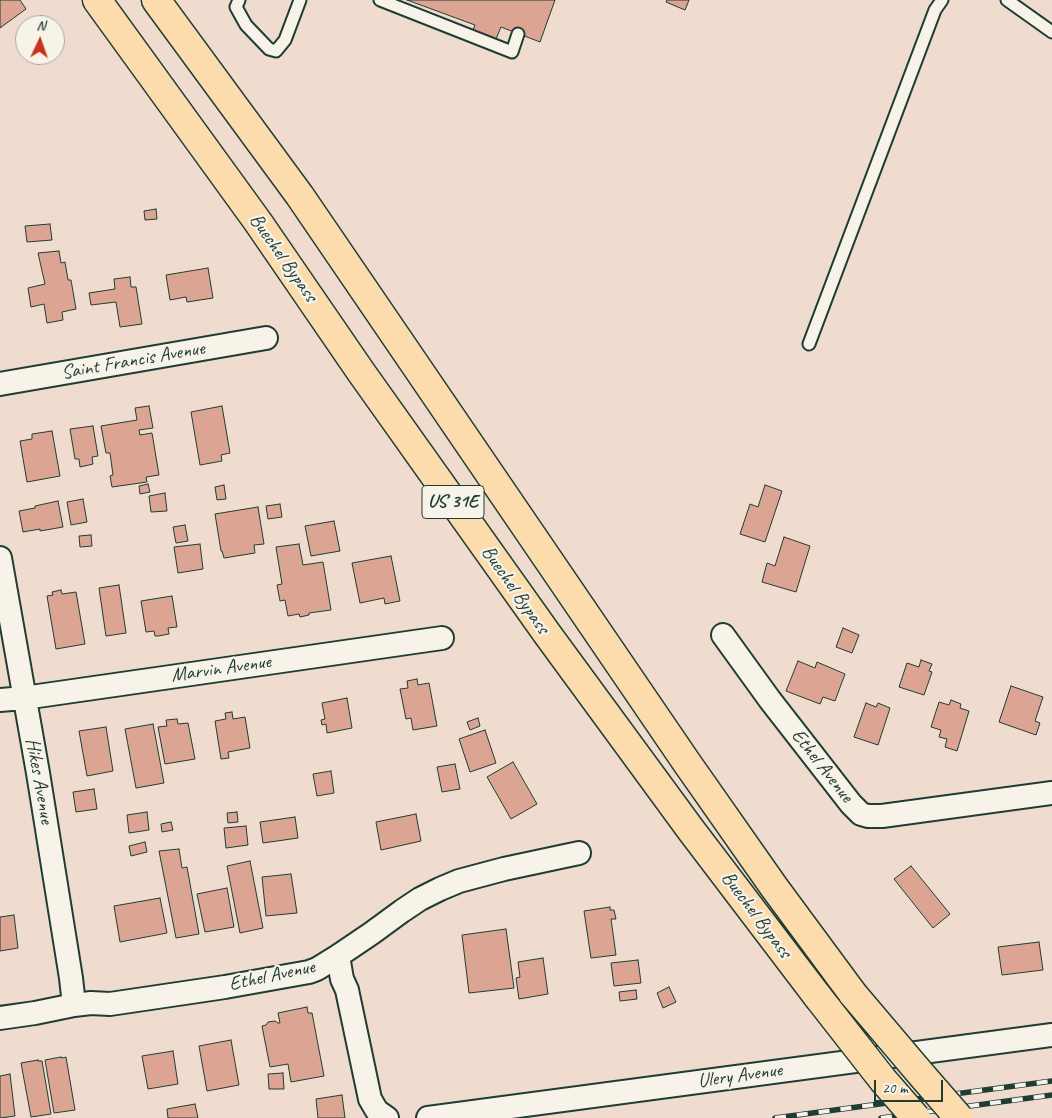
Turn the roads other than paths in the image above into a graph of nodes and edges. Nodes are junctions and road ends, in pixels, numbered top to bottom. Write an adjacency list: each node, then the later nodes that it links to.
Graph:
1 (97, 0): 26 (main road, Buechel Bypass / US 31E, bridge)
2 (156, 0): 27 (main road, Buechel Bypass / US 31E, bridge)
3 (239, 0): 4 (lane)
4 (300, 0)
5 (380, 0): 9 (lane)
6 (942, 0): 11 (lane)
7 (1007, 0): 8 (lane)
8 (1052, 32)
9 (518, 34)
10 (266, 338): 12 (street, Saint Francis Avenue)
11 (809, 344)
12 (0, 384)
13 (0, 558): 16 (street, Hikes Avenue)
14 (723, 635): 18 (street, Ethel Avenue)
15 (442, 638): 16 (street, Marvin Avenue)
16 (24, 698): 17 (street, Marvin Avenue); 21 (street, Hikes Avenue)
17 (0, 700)
18 (1052, 793)
19 (579, 853): 20 (street, Ethel Avenue)
20 (338, 956): 21 (street, Ethel Avenue); 24 (street)
21 (74, 1005): 22 (street, Ethel Avenue)
22 (0, 1018)
23 (1052, 1035): 25 (street, Ulery Avenue)
24 (387, 1118)
25 (428, 1118)
26 (916, 1118)
27 (959, 1118)

